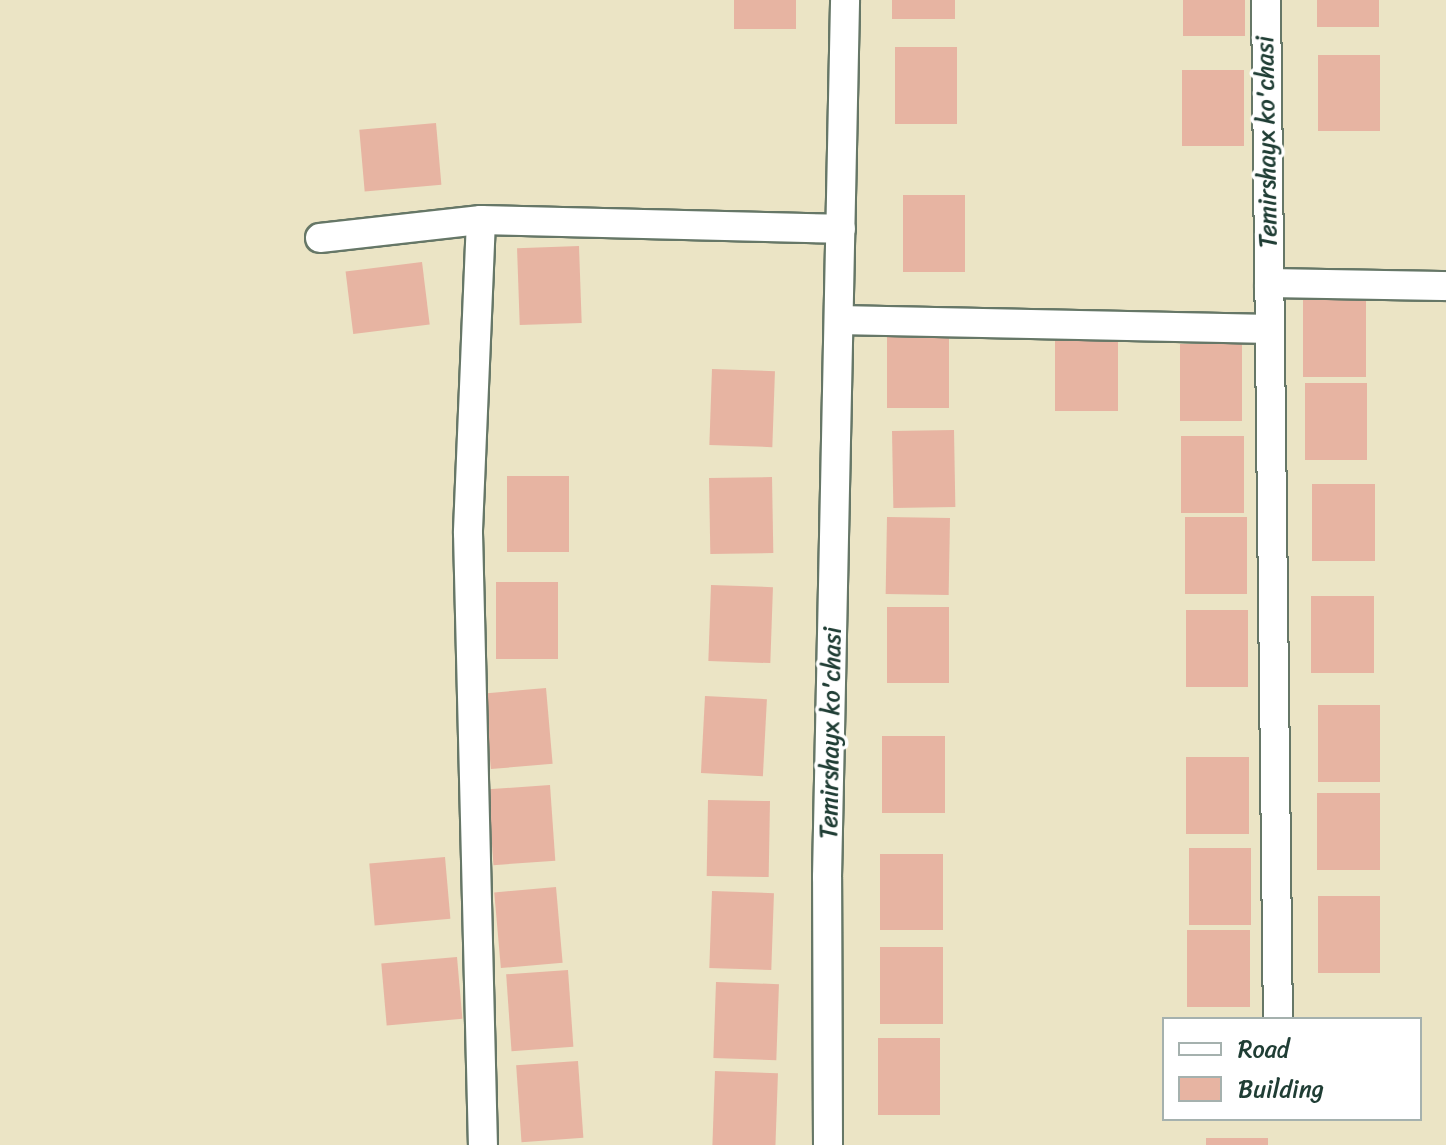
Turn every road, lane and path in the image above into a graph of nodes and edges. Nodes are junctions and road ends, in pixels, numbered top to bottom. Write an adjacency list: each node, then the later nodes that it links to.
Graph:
1 (845, 0): 4 (street, Temirshayx ko'chasi)
2 (1266, 0): 6 (street, Temirshayx ko'chasi)
3 (481, 220): 4 (street); 5 (street); 11 (street)
4 (841, 229): 8 (street, Temirshayx ko'chasi)
5 (320, 238)
6 (1269, 283): 7 (street, Temirshayx ko'chasi); 9 (street, Temirshayx ko'chasi)
7 (1446, 286)
8 (840, 320): 9 (street); 12 (street, Temirshayx ko'chasi)
9 (1270, 329): 10 (street, Temirshayx ko'chasi)
10 (1278, 1017)
11 (483, 1145)
12 (828, 1145)

